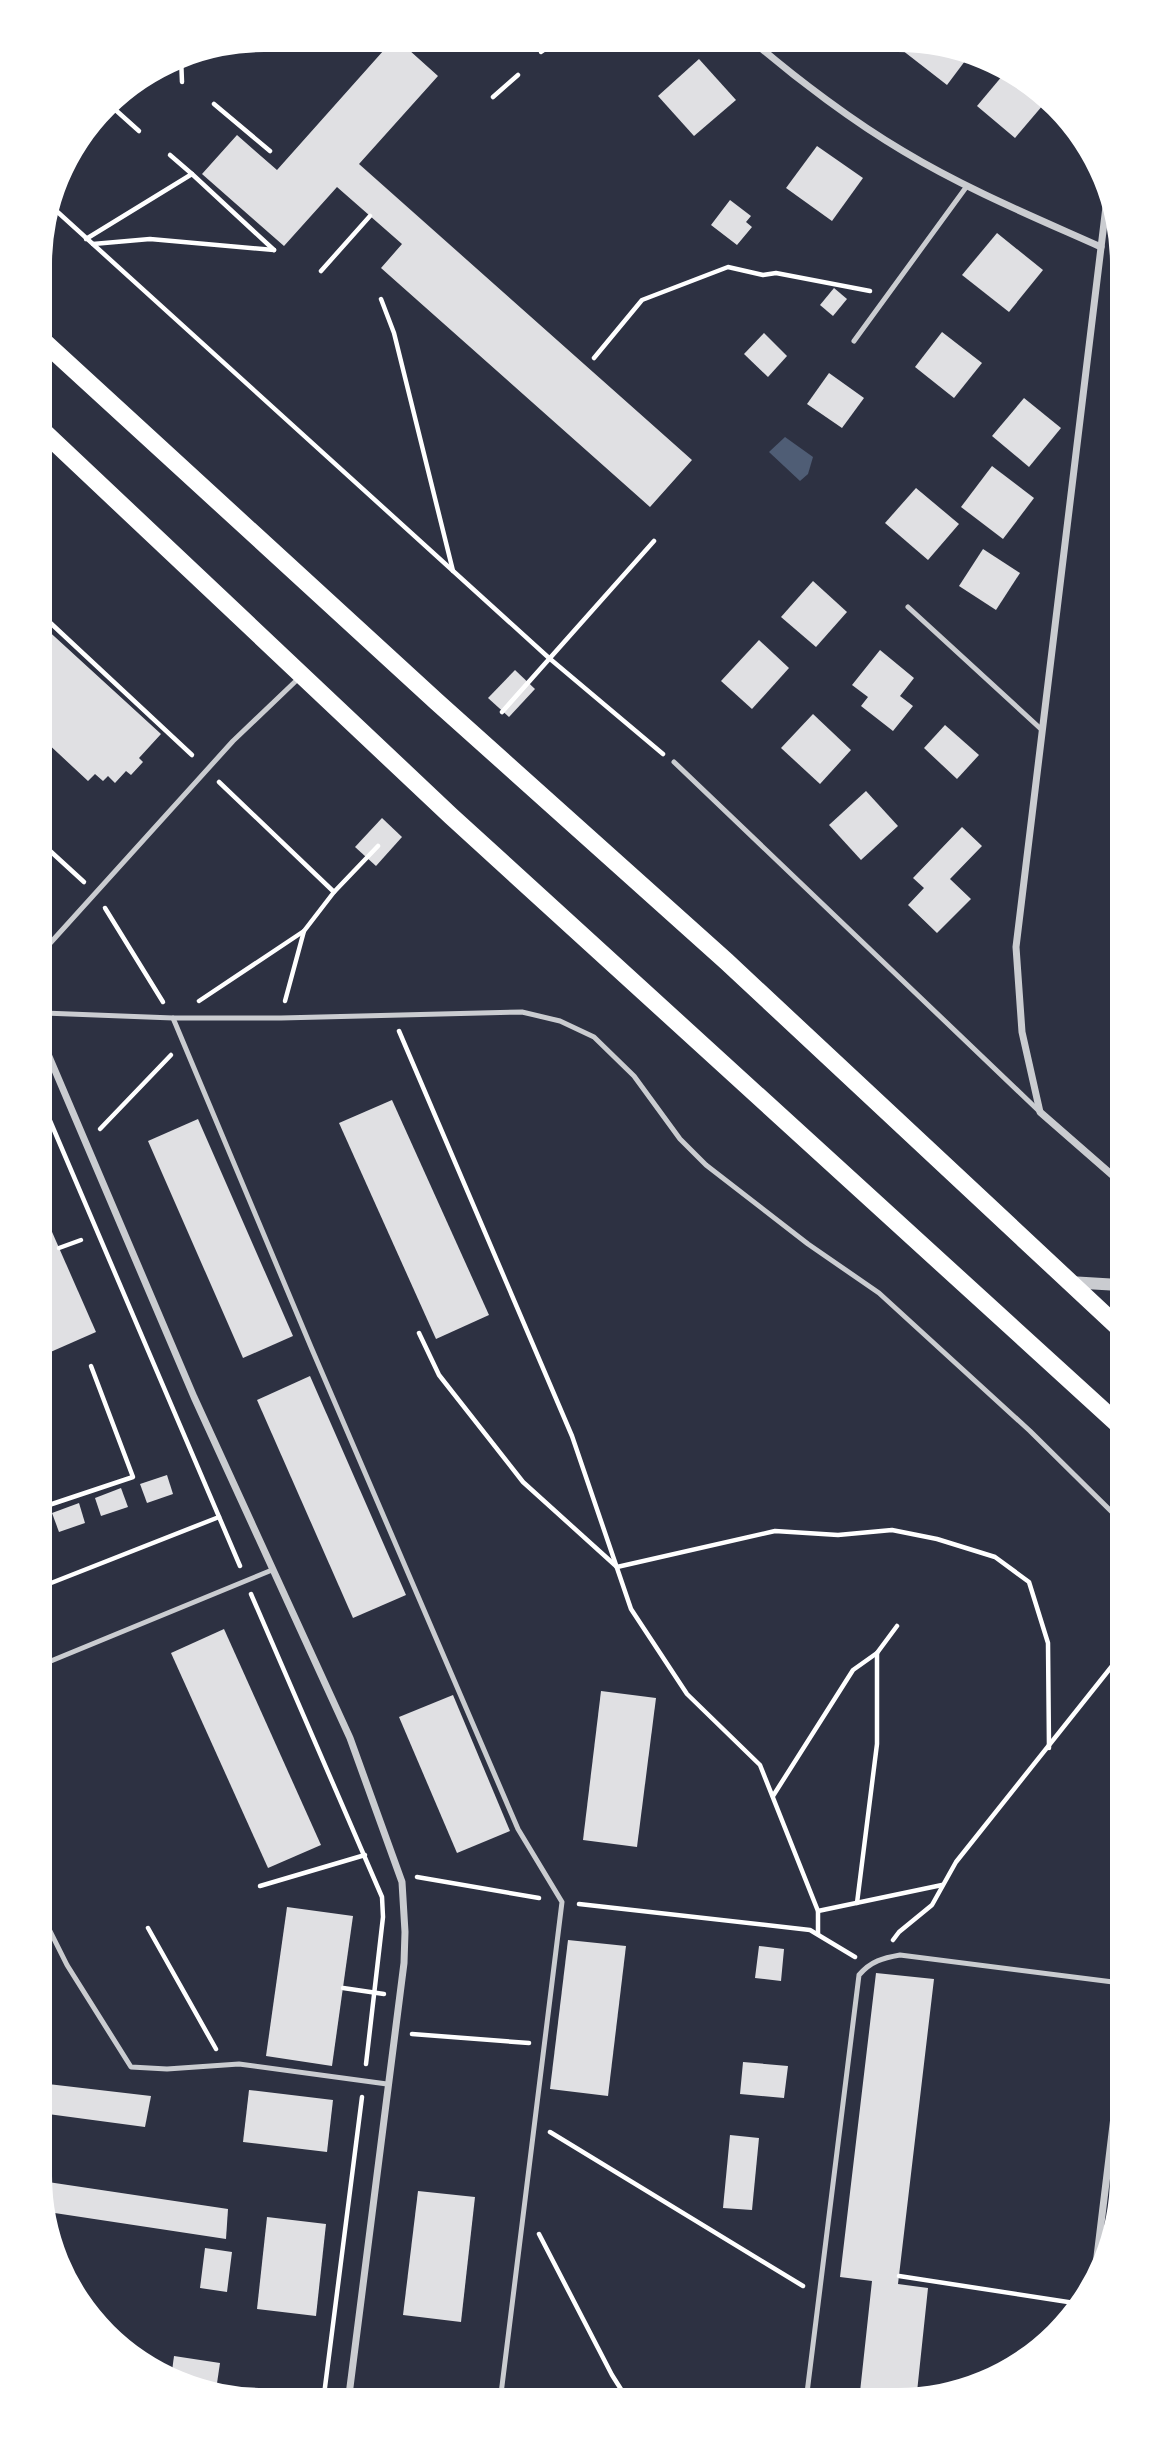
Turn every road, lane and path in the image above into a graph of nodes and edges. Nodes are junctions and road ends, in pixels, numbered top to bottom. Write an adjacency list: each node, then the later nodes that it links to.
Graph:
1 (767, 52): 12 (street)
2 (182, 70): 4 (path)
3 (518, 75): 5 (path)
4 (182, 82)
5 (493, 97)
6 (214, 104): 9 (path)
7 (117, 111): 8 (path)
8 (139, 131)
9 (270, 151)
10 (170, 155): 11 (path)
11 (192, 174): 16 (path); 17 (path)
12 (967, 186): 18 (street); 20 (lane)
13 (59, 214): 16 (path)
14 (370, 216): 19 (path)
15 (1105, 217): 18 (street)
16 (86, 239): 17 (path)
17 (93, 244): 27 (path)
18 (1101, 247): 33 (street)
19 (321, 271)
20 (888, 295): 22 (lane); 24 (path)
21 (381, 299): 27 (path)
22 (855, 341)
23 (53, 350): 55 (main road)
24 (594, 358)
25 (53, 439): 31 (main road)
26 (654, 541): 30 (path)
27 (453, 572): 30 (path)
28 (908, 607): 33 (lane)
29 (53, 625): 34 (path)
30 (549, 658): 32 (path); 35 (path)
31 (302, 675): 40 (lane); 60 (main road)
32 (502, 712)
33 (1042, 730): 49 (street)
34 (192, 755)
35 (674, 762): 49 (lane)
36 (219, 782): 39 (path)
37 (378, 846): 39 (path)
38 (53, 853): 40 (path)
39 (334, 892): 41 (path)
40 (96, 894): 42 (lane); 45 (path)
41 (304, 931): 45 (path); 46 (path)
42 (53, 941)
43 (53, 1013): 45 (lane)
44 (392, 1015): 46 (lane); 62 (lane); 64 (path)
45 (173, 1018): 46 (lane); 47 (lane)
46 (281, 1018)
47 (183, 1042): 51 (path); 78 (lane)
48 (53, 1066): 51 (street)
49 (1040, 1112): 52 (street)
50 (53, 1127): 63 (path)
51 (87, 1143): 65 (street)
52 (1110, 1173)
53 (81, 1240): 54 (path)
54 (59, 1248)
55 (1069, 1282): 56 (street); 57 (main road)
56 (1110, 1284)
57 (1110, 1320)
58 (419, 1333): 64 (path)
59 (91, 1366): 61 (path)
60 (1110, 1418)
61 (52, 1504)
62 (1110, 1510)
63 (219, 1517): 66 (path); 67 (path)
64 (617, 1567): 72 (path); 73 (path)
65 (272, 1570): 66 (lane); 75 (street)
66 (246, 1580): 70 (lane); 74 (path)
67 (52, 1583)
68 (897, 1626): 69 (path)
69 (877, 1653): 73 (path); 79 (path)
70 (52, 1660)
71 (1110, 1669): 72 (path)
72 (1049, 1748): 76 (path)
73 (772, 1797): 80 (path)
74 (365, 1855): 77 (path); 88 (path)
75 (399, 1874): 78 (path); 89 (street)
76 (942, 1885): 79 (path); 84 (path)
77 (260, 1886)
78 (562, 1902): 82 (path); 91 (lane)
79 (857, 1903): 80 (path)
80 (818, 1911): 82 (path)
81 (149, 1928): 92 (path)
82 (818, 1934): 85 (path)
83 (52, 1935): 92 (lane)
84 (881, 1958): 85 (lane); 86 (lane)
85 (868, 1964): 100 (lane)
86 (1110, 1982)
87 (343, 1987): 88 (path)
88 (374, 1992): 89 (path); 93 (path)
89 (400, 1996): 90 (street)
90 (394, 2033): 91 (path); 94 (street)
91 (544, 2044): 95 (lane)
92 (225, 2065): 93 (lane)
93 (364, 2080): 94 (lane); 102 (path)
94 (387, 2084): 103 (street)
95 (534, 2123): 97 (lane); 100 (path)
96 (1110, 2150): 98 (street)
97 (524, 2205): 104 (lane); 105 (path)
98 (1098, 2246)
99 (899, 2276): 101 (path)
100 (819, 2296): 106 (lane)
101 (1069, 2302)
102 (325, 2388)
103 (350, 2388)
104 (501, 2388)
105 (620, 2388)
106 (808, 2388)

